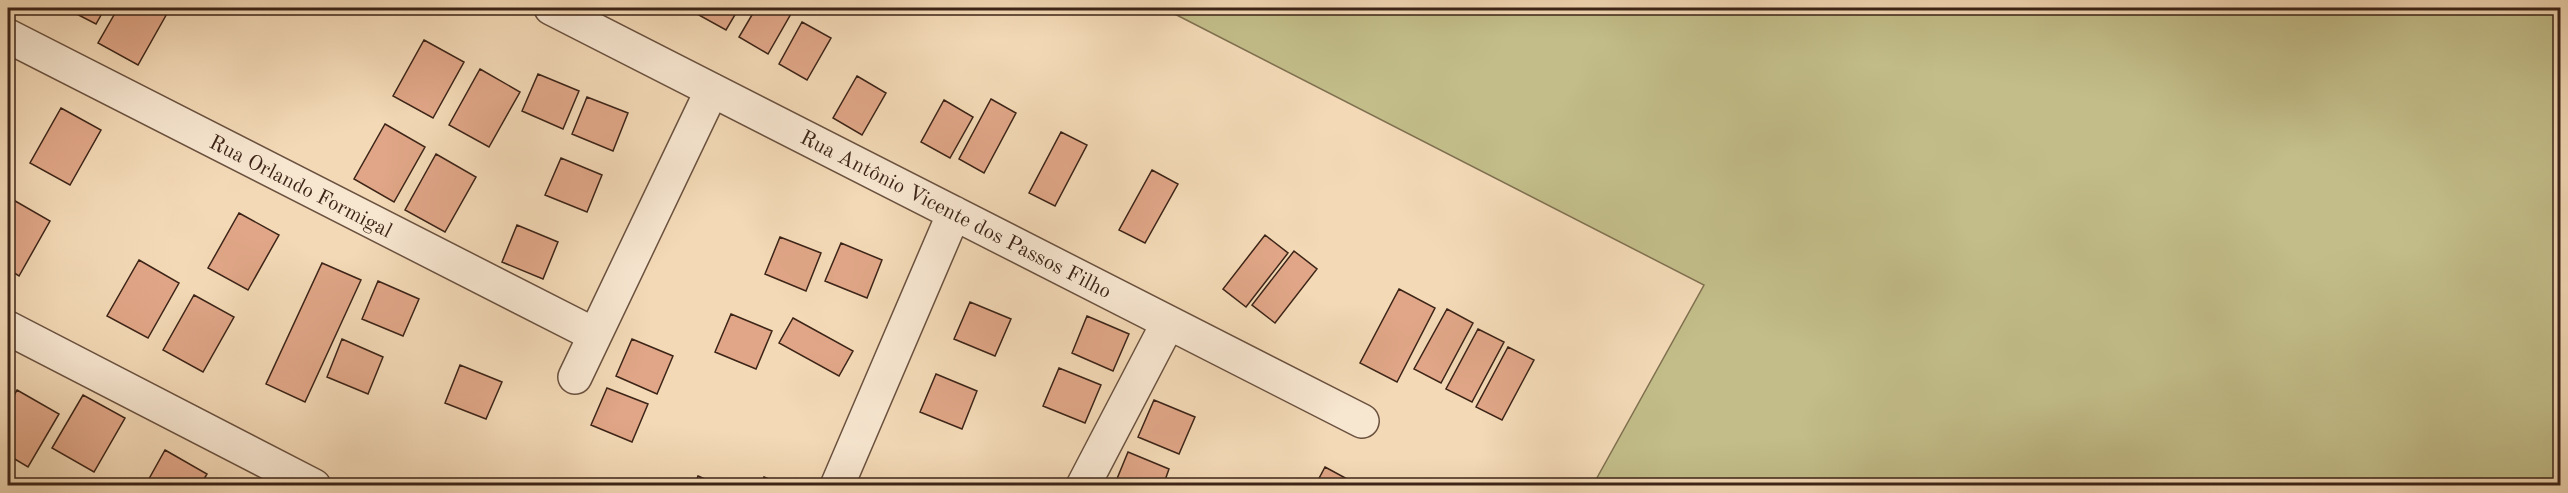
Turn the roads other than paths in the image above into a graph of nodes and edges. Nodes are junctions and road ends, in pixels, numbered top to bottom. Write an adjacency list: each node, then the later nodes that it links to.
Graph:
1 (550, 8): 3 (street, Rua Antônio Vicente dos Passos Filho)
2 (8, 36): 7 (street, Rua Orlando Formigal)
3 (712, 90): 4 (street, Rua Antônio Vicente dos Passos Filho); 7 (street)
4 (954, 213): 5 (street, Rua Antônio Vicente dos Passos Filho); 11 (street)
5 (1168, 323): 9 (street, Rua Antônio Vicente dos Passos Filho); 12 (street)
6 (8, 328): 10 (street)
7 (595, 335): 8 (street)
8 (575, 377)
9 (1362, 421)
10 (314, 486)
11 (837, 486)
12 (1083, 486)

